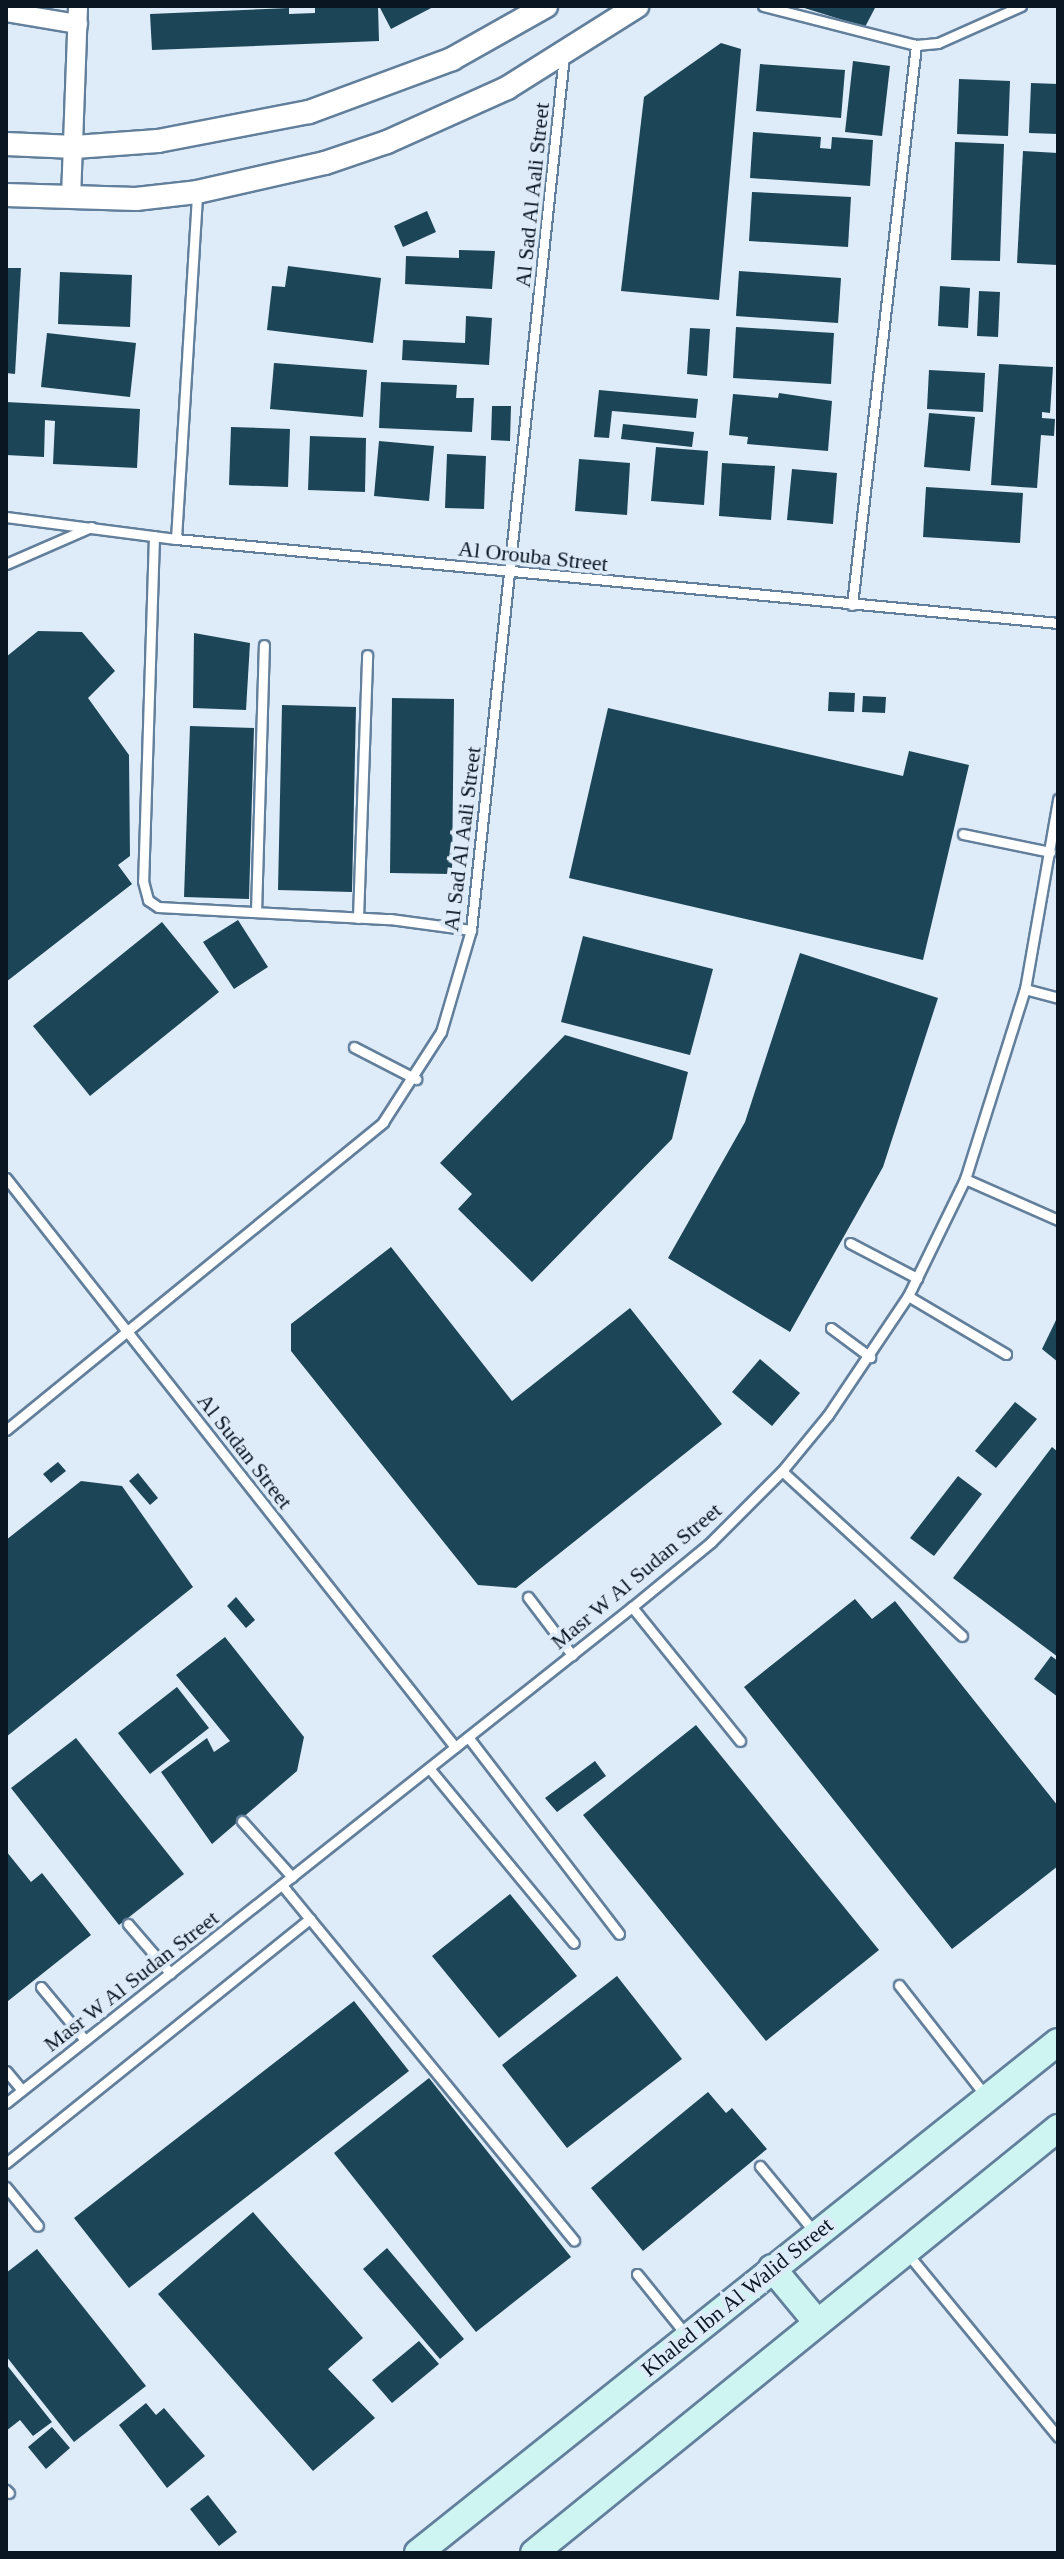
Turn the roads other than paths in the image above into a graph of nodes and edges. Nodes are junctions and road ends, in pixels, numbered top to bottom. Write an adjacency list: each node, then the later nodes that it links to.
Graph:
1 (546, 6): 10 (street)
2 (637, 6): 8 (street)
3 (763, 6): 7 (lane)
4 (1021, 6): 7 (lane)
5 (6, 12): 6 (street)
6 (78, 15): 10 (street)
7 (916, 45): 20 (lane)
8 (564, 55): 11 (street); 19 (lane, Al Sad Al Aali Street)
9 (6, 144): 10 (street)
10 (75, 147): 13 (street)
11 (197, 192): 13 (street); 17 (lane)
12 (6, 195): 13 (street)
13 (71, 198)
14 (6, 517): 15 (lane, Al Orouba Street)
15 (93, 527): 16 (lane, Al Orouba Street); 18 (lane)
16 (154, 536): 17 (lane, Al Orouba Street); 27 (lane)
17 (176, 539): 19 (lane, Al Orouba Street)
18 (6, 564)
19 (512, 572): 20 (lane, Al Orouba Street); 29 (lane, Al Sad Al Aali Street)
20 (852, 605): 21 (lane, Al Orouba Street)
21 (1058, 623)
22 (264, 645): 27 (lane)
23 (367, 655): 28 (lane)
24 (1058, 799): 26 (lane, Masr W Al Sudan Street)
25 (963, 834): 26 (lane)
26 (1050, 852): 30 (lane, Masr W Al Sudan Street)
27 (256, 912): 28 (lane)
28 (358, 918): 29 (lane)
29 (471, 930): 33 (lane, Al Sad Al Aali Street)
30 (1025, 989): 31 (lane); 35 (lane, Masr W Al Sudan Street)
31 (1058, 998)
32 (354, 1047): 33 (lane)
33 (416, 1079): 41 (lane, Al Sad Al Aali Street)
34 (6, 1178): 41 (lane, Al Sudan Street)
35 (965, 1179): 36 (lane); 38 (lane, Masr W Al Sudan Street)
36 (1058, 1220)
37 (850, 1243): 38 (lane)
38 (917, 1278): 39 (lane, Masr W Al Sudan Street)
39 (908, 1296): 42 (lane); 43 (lane, Masr W Al Sudan Street)
40 (831, 1328): 43 (lane)
41 (128, 1332): 44 (lane, Al Sad Al Aali Street); 52 (lane, Al Sudan Street)
42 (1006, 1354)
43 (870, 1357): 45 (lane, Masr W Al Sudan Street)
44 (6, 1430)
45 (782, 1471): 47 (lane, Masr W Al Sudan Street); 48 (lane)
46 (528, 1597): 49 (lane)
47 (632, 1607): 49 (lane, Masr W Al Sudan Street); 51 (lane)
48 (962, 1636)
49 (572, 1655): 50 (lane, Masr W Al Sudan Street)
50 (468, 1737): 52 (lane, Masr W Al Sudan Street); 59 (lane)
51 (740, 1741)
52 (455, 1747): 53 (lane, Masr W Al Sudan Street)
53 (429, 1768): 55 (lane, Masr W Al Sudan Street); 60 (lane)
54 (242, 1821): 55 (lane)
55 (292, 1877): 56 (lane, Masr W Al Sudan Street)
56 (282, 1885): 57 (lane); 61 (lane, Masr W Al Sudan Street)
57 (310, 1919): 71 (lane); 76 (lane)
58 (128, 1924): 61 (lane)
59 (619, 1934)
60 (574, 1943)
61 (170, 1973): 64 (lane, Masr W Al Sudan Street)
62 (899, 1985): 68 (lane)
63 (41, 1987): 64 (lane)
64 (85, 2040): 67 (lane, Masr W Al Sudan Street)
65 (1058, 2042): 68 (main road, Khaled Ibn Al Walid Street)
66 (6, 2071): 67 (lane)
67 (22, 2090): 69 (lane, Masr W Al Sudan Street)
68 (988, 2098): 75 (main road, Khaled Ibn Al Walid Street)
69 (6, 2103)
70 (1058, 2128): 77 (main road)
71 (6, 2163)
72 (760, 2166): 75 (lane)
73 (6, 2187): 74 (lane)
74 (38, 2226)
75 (816, 2234): 78 (main road, Khaled Ibn Al Walid Street)
76 (574, 2241)
77 (904, 2250): 80 (main road); 82 (lane)
78 (772, 2268): 80 (main road); 81 (main road, Khaled Ibn Al Walid Street)
79 (637, 2274): 81 (lane)
80 (816, 2321): 84 (main road)
81 (687, 2336): 83 (main road, Khaled Ibn Al Walid Street)
82 (1058, 2437)
83 (418, 2553)
84 (534, 2553)

